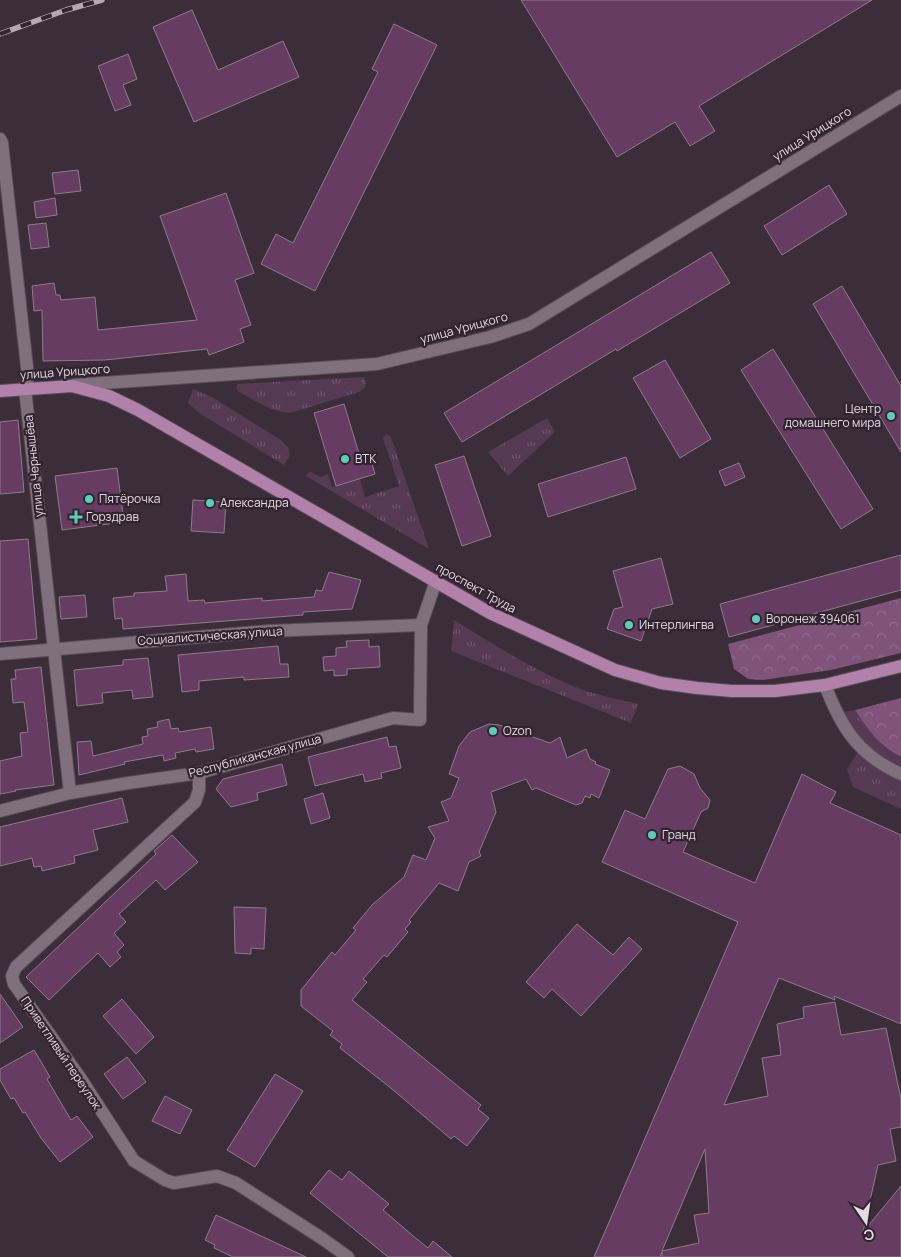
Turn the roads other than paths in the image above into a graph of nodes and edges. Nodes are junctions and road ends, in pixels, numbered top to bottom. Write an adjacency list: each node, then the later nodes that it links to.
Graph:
1 (901, 96): 3 (street, улица Урицкого)
2 (0, 140): 4 (street, улица Чернышёва)
3 (72, 386): 4 (main road, улица Урицкого); 6 (main road, проспект Труда)
4 (26, 389): 5 (main road, улица Урицкого); 8 (street, улица Чернышёва)
5 (0, 390)
6 (436, 581): 7 (street); 11 (main road, проспект Труда)
7 (421, 625): 8 (street, Социалистическая улица); 12 (street, Республиканская улица)
8 (53, 649): 9 (street, Социалистическая улица); 14 (street, улица Чернышёва)
9 (0, 654)
10 (901, 666): 11 (main road, проспект Труда)
11 (825, 685): 13 (street)
12 (199, 774): 14 (street, Республиканская улица); 16 (street, Приветливый переулок)
13 (901, 774)
14 (70, 793): 15 (street, Республиканская улица)
15 (0, 810)
16 (348, 1257)

